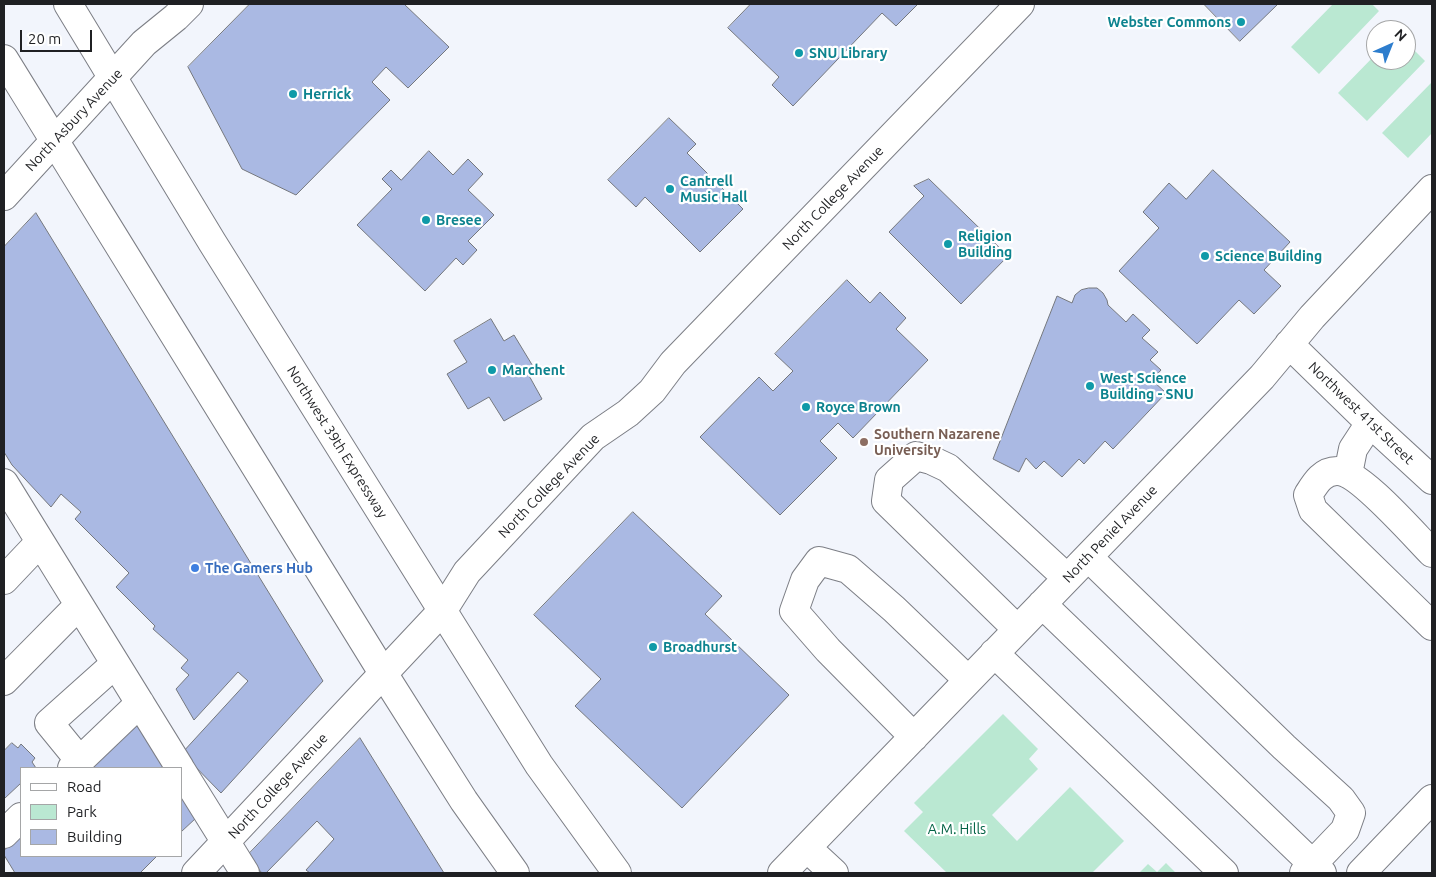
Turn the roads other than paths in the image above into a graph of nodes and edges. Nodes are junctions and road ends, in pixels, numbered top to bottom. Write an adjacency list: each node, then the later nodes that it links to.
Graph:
1 (68, 4): 5 (main road, Northwest 39th Expressway)
2 (188, 4): 5 (main road, North Asbury Avenue)
3 (1020, 4): 21 (main road, North College Avenue)
4 (4, 59): 6 (main road)
5 (113, 77): 6 (main road, North Asbury Avenue); 21 (main road, Northwest 39th Expressway)
6 (54, 142): 8 (main road, North Asbury Avenue); 26 (main road)
7 (1432, 189): 9 (main road, North Peniel Avenue)
8 (4, 196)
9 (1289, 344): 10 (main road, Northwest 41st Street); 16 (main road, North Peniel Avenue)
10 (1370, 423): 11 (main road); 12 (main road, Northwest 41st Street)
11 (1348, 474): 15 (main road); 22 (main road)
12 (1432, 480)
13 (4, 485): 14 (main road)
14 (40, 542): 18 (main road); 20 (main road)
15 (1432, 553)
16 (1088, 556): 17 (main road, North Peniel Avenue); 39 (main road)
17 (1067, 578): 19 (main road, North Peniel Avenue); 23 (main road)
18 (4, 580)
19 (1042, 604): 23 (main road, North Peniel Avenue); 39 (main road)
20 (79, 605): 25 (main road); 28 (main road)
21 (443, 610): 26 (main road, North College Avenue); 43 (main road, Northwest 39th Expressway)
22 (1432, 626)
23 (1017, 629): 24 (main road, North Peniel Avenue)
24 (994, 653): 27 (main road, North Peniel Avenue); 46 (main road)
25 (115, 664): 29 (main road); 31 (main road)
26 (383, 673): 37 (main road, North College Avenue); 42 (main road)
27 (968, 680): 30 (main road, North Peniel Avenue); 30 (main road)
28 (4, 681)
29 (140, 703): 31 (main road); 32 (main road)
30 (914, 737): 38 (main road, North Peniel Avenue)
31 (76, 764)
32 (180, 767)
33 (182, 771): 37 (main road)
34 (1432, 799): 47 (main road)
35 (20, 819): 36 (main road)
36 (4, 834)
37 (226, 842): 40 (main road, North College Avenue); 41 (main road)
38 (807, 848): 44 (main road, North Peniel Avenue); 45 (main road)
39 (1313, 870)
40 (196, 873)
41 (245, 873)
42 (515, 873)
43 (617, 873)
44 (782, 873)
45 (834, 873)
46 (1224, 873)
47 (1361, 873)

